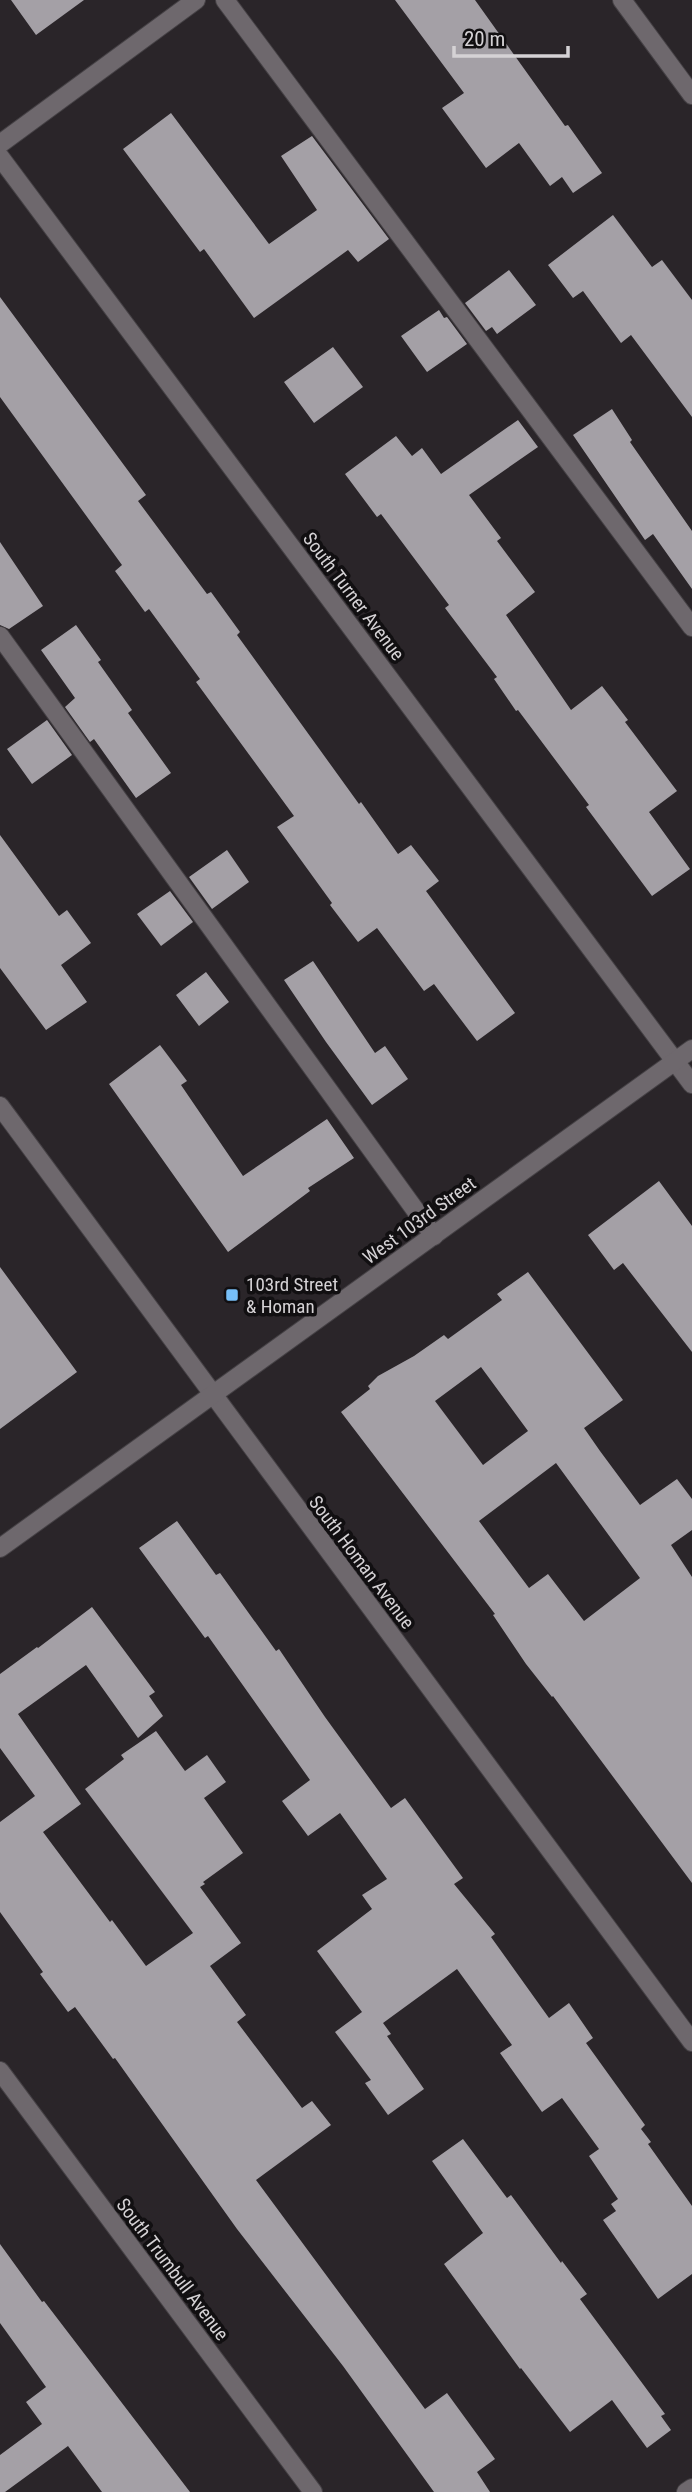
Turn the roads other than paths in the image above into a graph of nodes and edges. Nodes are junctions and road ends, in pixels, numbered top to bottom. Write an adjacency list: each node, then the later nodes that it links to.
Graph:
1 (197, 0): 5 (street)
2 (225, 0): 7 (street)
3 (622, 0): 4 (street)
4 (692, 95)
5 (0, 144)
6 (0, 157): 10 (street, South Turner Avenue)
7 (692, 627)
8 (0, 636): 13 (street)
9 (692, 1049): 10 (street, West 103rd Street)
10 (675, 1061): 11 (street, South Turner Avenue); 13 (street, West 103rd Street)
11 (692, 1084)
12 (0, 1106): 14 (street, South Homan Avenue)
13 (434, 1236): 14 (street, West 103rd Street)
14 (213, 1395): 15 (street, West 103rd Street); 16 (street, South Homan Avenue)
15 (0, 1548)
16 (692, 2042)
17 (0, 2071): 19 (street, South Trumbull Avenue)
18 (692, 2488): 20 (street)
19 (313, 2492)
20 (686, 2492)

